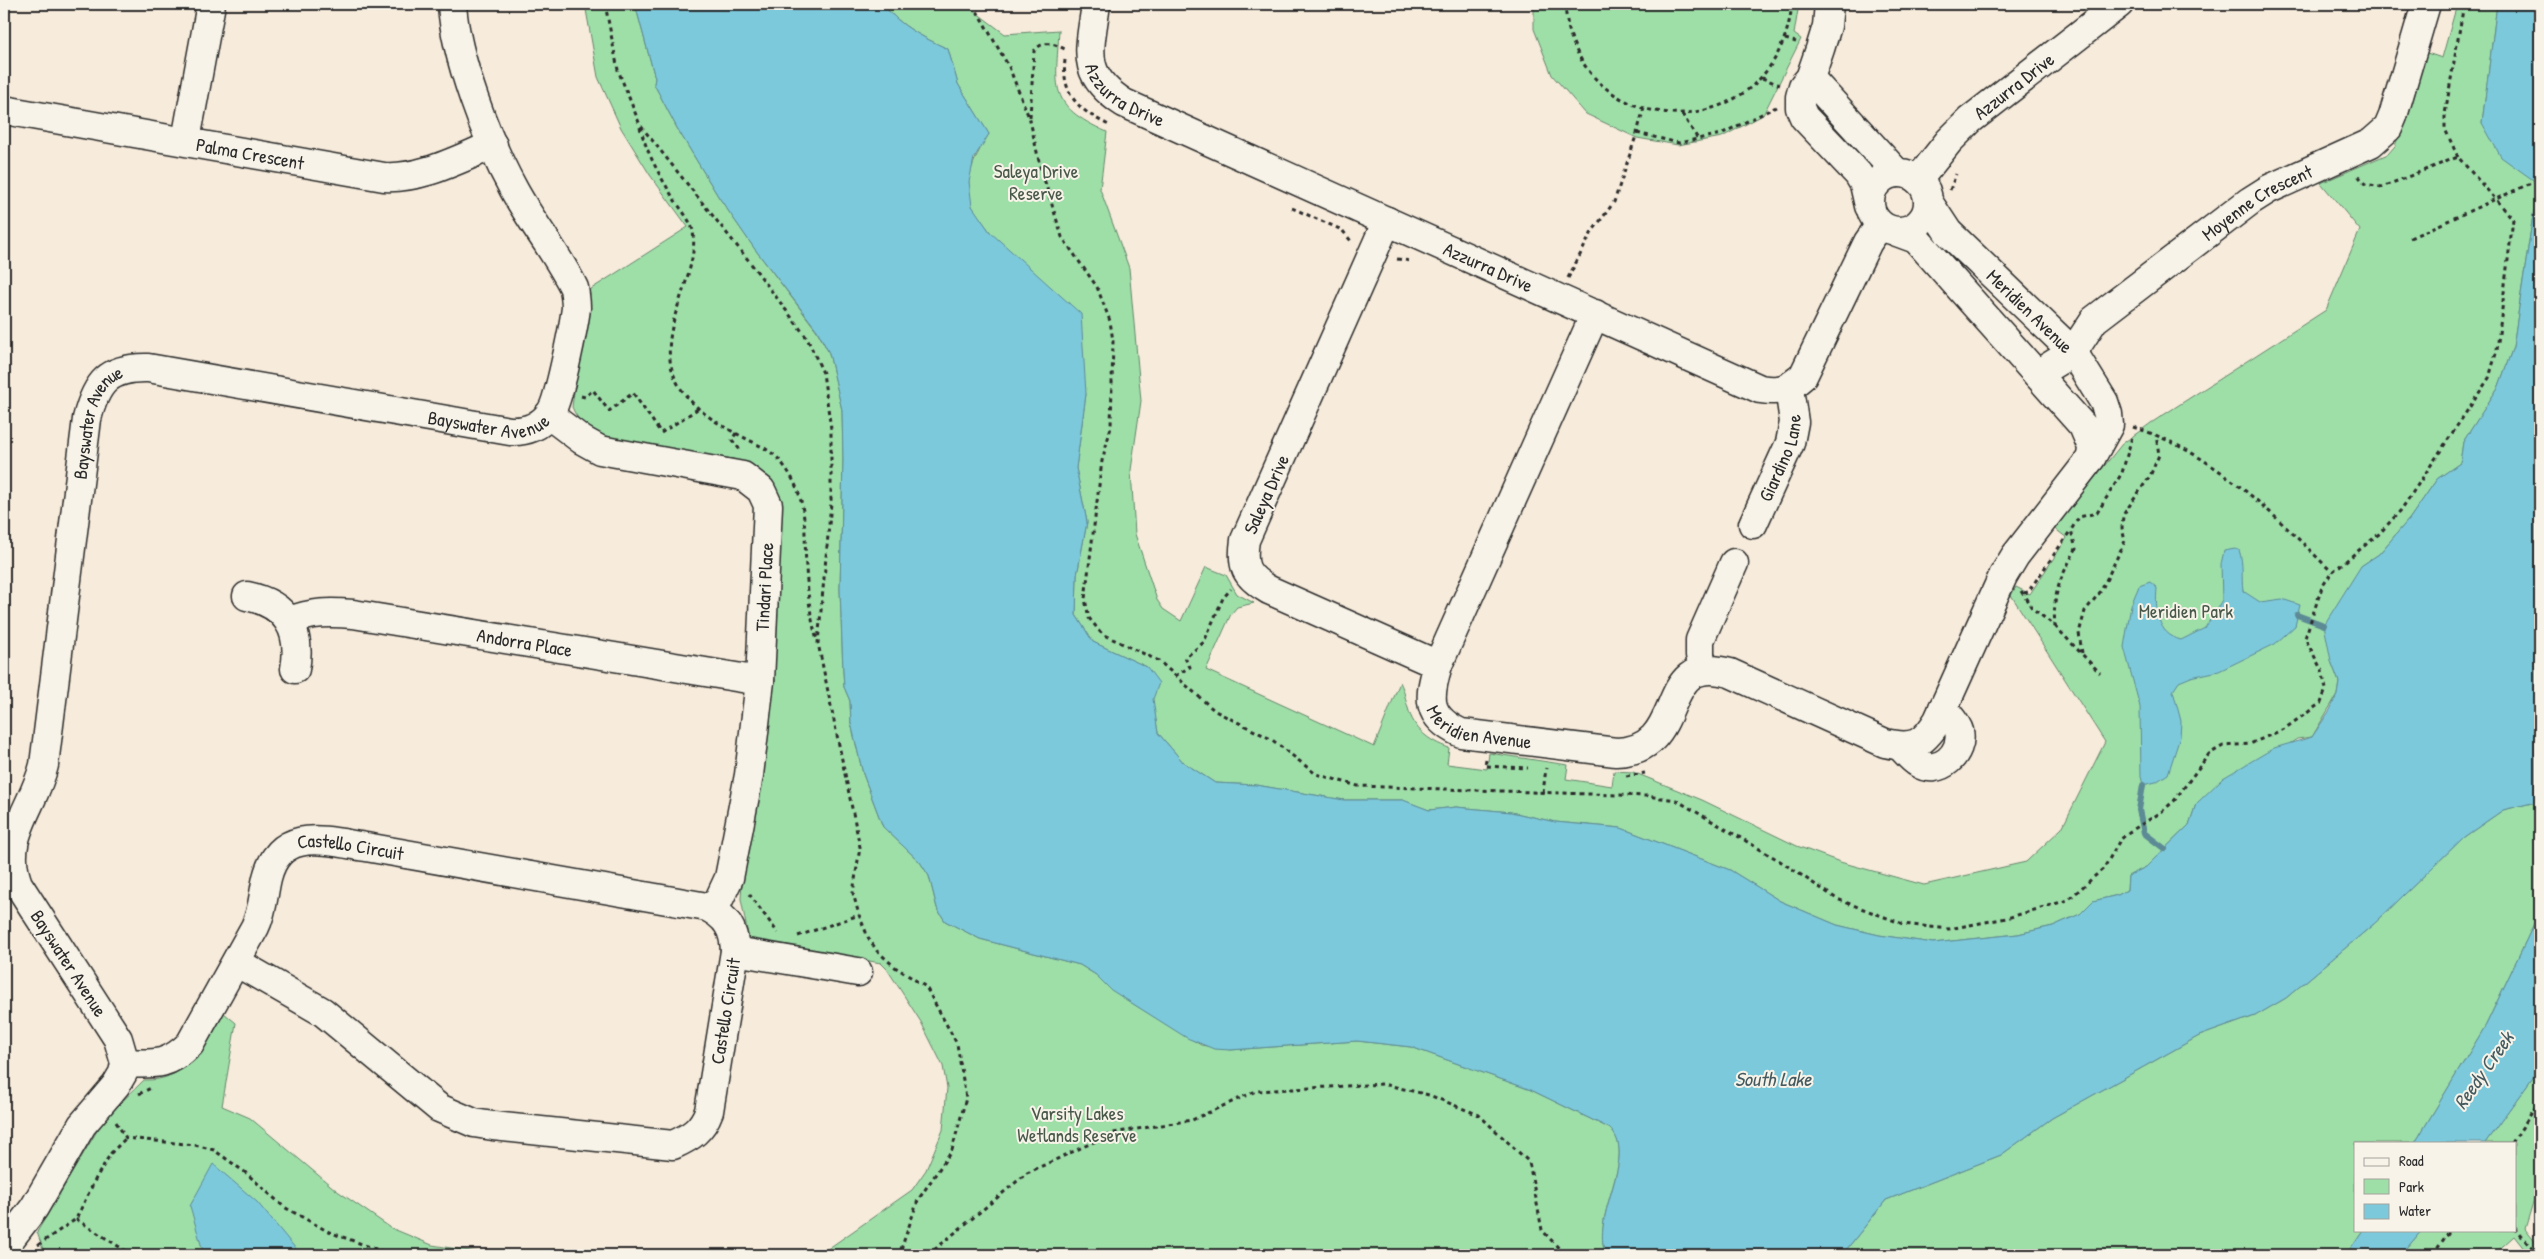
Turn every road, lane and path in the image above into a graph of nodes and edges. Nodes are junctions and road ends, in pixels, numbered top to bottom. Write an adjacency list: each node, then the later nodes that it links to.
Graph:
1 (211, 4): 23 (street)
2 (452, 4): 24 (street, Bayswater Avenue)
3 (604, 4): 20 (path)
4 (1096, 4): 11 (street, Azzurra Drive)
5 (1565, 4): 15 (path)
6 (1792, 4): 12 (path)
7 (1829, 4): 13 (street)
8 (2120, 4): 30 (street, Azzurra Drive)
9 (2426, 4): 39 (street, Moyenne Crescent)
10 (2464, 4): 25 (path)
11 (1090, 56): 19 (path); 32 (street, Azzurra Drive)
12 (1762, 78): 14 (path); 18 (path)
13 (1810, 78): 30 (street, Meridien Avenue); 33 (street)
14 (1778, 94)
15 (1644, 108): 18 (path); 21 (path)
16 (4, 110): 23 (street, Palma Crescent)
17 (1777, 113): 22 (path)
18 (1682, 114): 22 (path)
19 (1030, 120)
20 (640, 125): 43 (path); 59 (path)
21 (1637, 134): 22 (path); 37 (path)
22 (1698, 139)
23 (186, 140): 24 (street, Palma Crescent)
24 (493, 145): 44 (street, Bayswater Avenue)
25 (2458, 157): 27 (path); 31 (path)
26 (2364, 170): 27 (path)
27 (2357, 174): 28 (path)
28 (2348, 177)
29 (2540, 179): 31 (path)
30 (1914, 185): 33 (street); 33 (street); 39 (street, Meridien Avenue)
31 (2495, 199): 34 (path); 55 (path)
32 (1386, 221): 38 (street, Azzurra Drive); 54 (street, Saleya Drive)
33 (1882, 221): 40 (street, Meridien Avenue); 41 (street)
34 (2410, 238)
35 (1392, 260): 36 (path)
36 (1415, 263)
37 (1566, 283)
38 (1595, 314): 41 (street, Azzurra Drive); 61 (street, Meridien Avenue)
39 (2073, 352): 40 (street, Moyenne Crescent); 50 (street, Meridien Avenue)
40 (2037, 374): 50 (street, Meridien Avenue)
41 (1789, 388): 51 (street, Giardino Lane)
42 (595, 392): 43 (path)
43 (699, 408): 47 (path)
44 (549, 414): 66 (street, Tindari Place); 76 (street, Bayswater Avenue)
45 (2132, 420): 46 (path)
46 (2132, 426): 48 (path); 52 (path)
47 (736, 433): 49 (path); 59 (path)
48 (2156, 434): 55 (path); 60 (path)
49 (742, 454)
50 (2091, 458): 63 (street, Meridien Avenue)
51 (1753, 524)
52 (2071, 530): 58 (path); 58 (path)
53 (1734, 563): 63 (street)
54 (1246, 572): 61 (street); 65 (path)
55 (2332, 572): 75 (path)
56 (247, 596): 57 (street)
57 (290, 621): 62 (street); 66 (street, Andorra Place)
58 (2055, 626): 60 (path)
59 (818, 643): 79 (path)
60 (2082, 653): 64 (path)
61 (1438, 666): 67 (street, Meridien Avenue)
62 (295, 669)
63 (1704, 669): 67 (street, Meridien Avenue)
64 (2100, 673)
65 (1175, 676)
66 (760, 681): 78 (street, Tindari Place)
67 (1488, 738): 68 (path)
68 (1536, 768)
69 (1541, 768): 70 (path)
70 (1546, 768): 71 (path); 74 (path)
71 (1553, 769)
72 (1650, 769): 73 (path)
73 (1620, 776)
74 (1543, 794)
75 (2129, 832)
76 (11, 889): 85 (street, Bayswater Avenue)
77 (746, 902): 80 (path)
78 (714, 910): 82 (street, Castello Circuit); 83 (street, Castello Circuit)
79 (858, 915): 81 (path); 98 (path)
80 (782, 936)
81 (794, 937)
82 (736, 952): 83 (street, Castello Circuit); 84 (street)
83 (236, 962): 85 (street, Castello Circuit)
84 (858, 972)
85 (125, 1063): 89 (street)
86 (156, 1086): 87 (path)
87 (134, 1097)
88 (2540, 1100): 91 (path)
89 (98, 1104): 90 (path); 95 (street)
90 (126, 1138): 92 (path); 97 (path)
91 (2513, 1142)
92 (76, 1218): 95 (path); 96 (path)
93 (2516, 1229): 102 (path)
94 (2449, 1232): 101 (path)
95 (15, 1239)
96 (132, 1255)
97 (392, 1255)
98 (899, 1255)
99 (928, 1255): 100 (path)
100 (1564, 1255)
101 (2433, 1255)
102 (2537, 1255)

